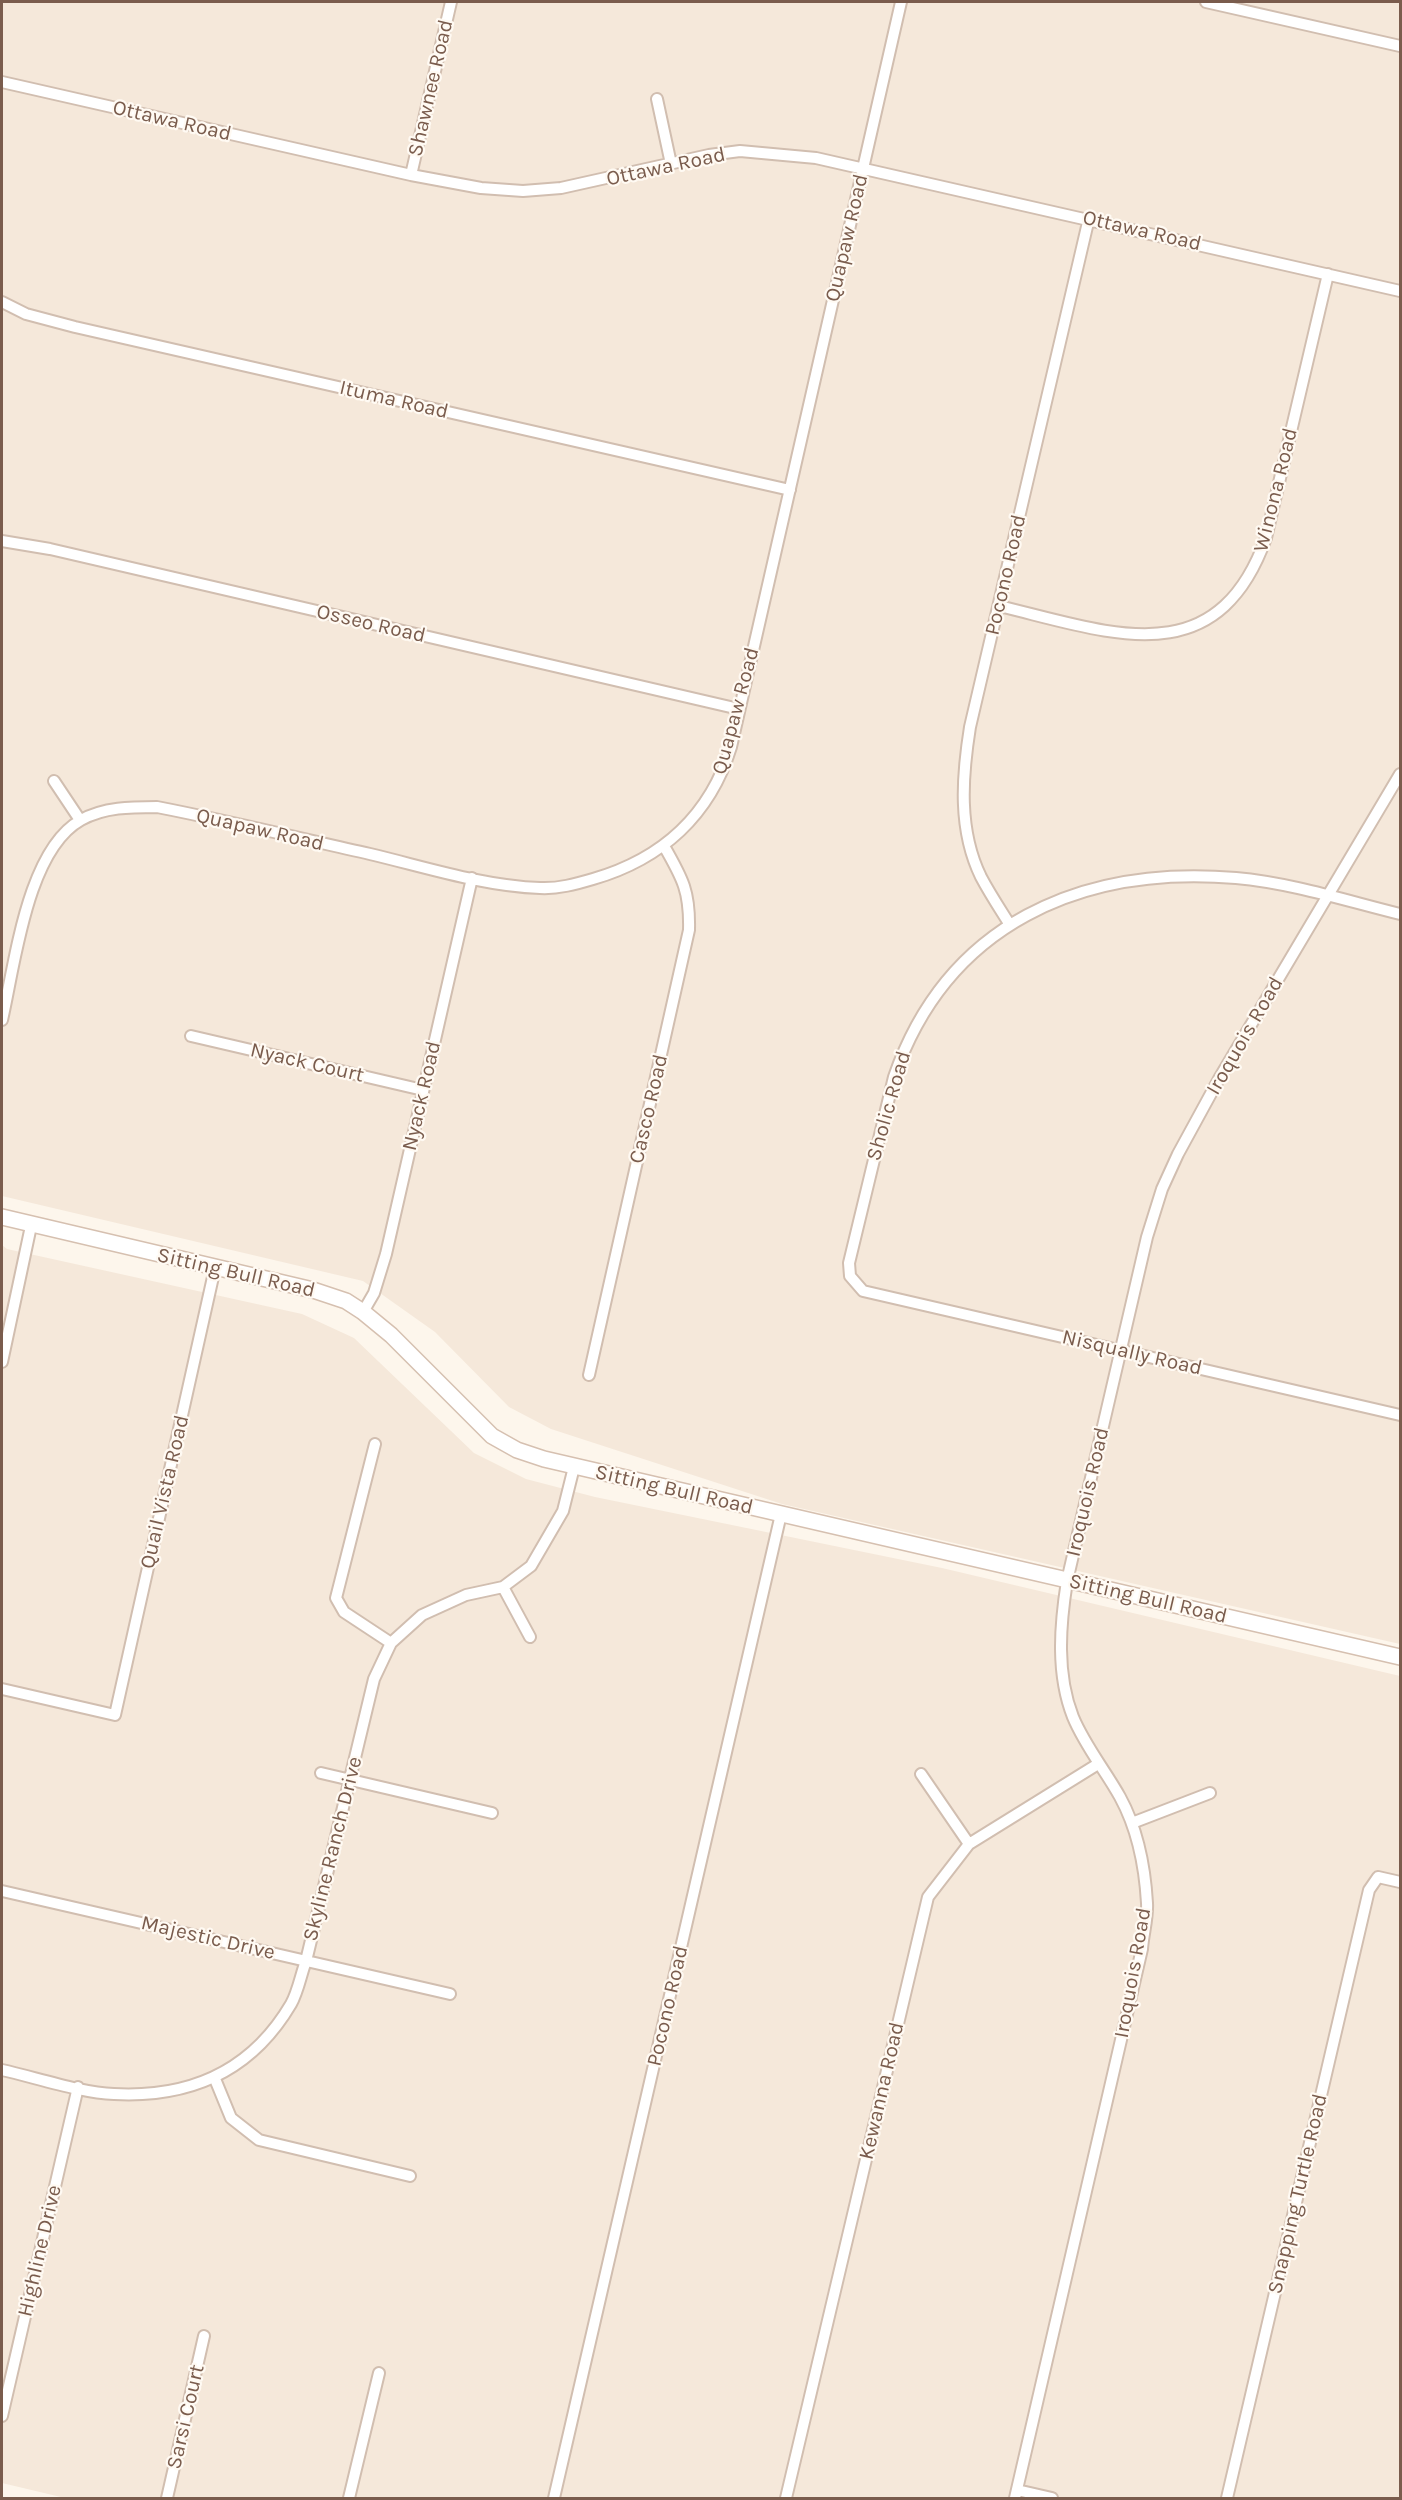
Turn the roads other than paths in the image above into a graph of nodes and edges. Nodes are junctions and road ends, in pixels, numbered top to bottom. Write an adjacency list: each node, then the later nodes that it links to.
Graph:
1 (451, 2): 9 (street, Shawnee Road)
2 (901, 2): 8 (street, Quapaw Road)
3 (1206, 2): 4 (street)
4 (1401, 46)
5 (2, 82): 9 (street, Ottawa Road)
6 (657, 99): 7 (street)
7 (670, 164): 8 (street, Ottawa Road); 9 (street, Ottawa Road)
8 (863, 168): 10 (street, Ottawa Road); 14 (street, Quapaw Road)
9 (411, 175)
10 (1089, 218): 11 (street, Ottawa Road); 16 (street, Pocono Road)
11 (1328, 274): 12 (street, Ottawa Road); 16 (street, Winona Road)
12 (1401, 291)
13 (2, 302): 14 (street, Ituma Road)
14 (789, 490): 17 (street, Quapaw Road)
15 (2, 542): 17 (street, Osseo Road)
16 (999, 606): 25 (street, Pocono Road)
17 (739, 709): 21 (street, Quapaw Road)
18 (1401, 774): 23 (street, Iroquois Road)
19 (54, 781): 20 (street)
20 (80, 820): 22 (street, Quapaw Road); 26 (street, Quapaw Road)
21 (664, 846): 22 (street, Quapaw Road); 37 (street, Casco Road)
22 (472, 878): 29 (street, Nyack Road)
23 (1328, 896): 24 (street, Sholic Road); 25 (street, Sholic Road); 35 (street, Iroquois Road)
24 (1401, 914)
25 (1010, 925): 33 (street, Sholic Road)
26 (4, 995): 27 (street, Quapaw Road)
27 (2, 1020)
28 (191, 1036): 29 (street, Nyack Court)
29 (423, 1090): 34 (street, Nyack Road)
30 (2, 1217): 31 (street, Sitting Bull Road)
31 (31, 1226): 32 (street, Sitting Bull Road); 36 (street)
32 (215, 1268): 34 (street, Sitting Bull Road); 47 (street, Quail Vista Road)
33 (863, 1291): 35 (street, Nisqually Road)
34 (363, 1312): 40 (street, Sitting Bull Road)
35 (1120, 1350): 38 (street, Nisqually Road); 42 (street, Iroquois Road)
36 (2, 1362)
37 (589, 1375)
38 (1401, 1415)
39 (375, 1444): 45 (street)
40 (574, 1467): 41 (street, Sitting Bull Road); 43 (street, Skyline Ranch Drive)
41 (781, 1514): 42 (street, Sitting Bull Road); 70 (street, Pocono Road)
42 (1067, 1581): 46 (street, Sitting Bull Road); 48 (street, Iroquois Road)
43 (503, 1587): 44 (street); 45 (street, Skyline Ranch Drive)
44 (530, 1637)
45 (391, 1643): 51 (street, Skyline Ranch Drive)
46 (1401, 1657)
47 (2, 1689)
48 (1098, 1764): 54 (street, Iroquois Road); 55 (street, Kewanna Road)
49 (321, 1773): 51 (street)
50 (921, 1774): 55 (street)
51 (350, 1780): 53 (street); 58 (street, Skyline Ranch Drive)
52 (1210, 1793): 54 (street)
53 (492, 1813)
54 (1132, 1823): 67 (street, Iroquois Road)
55 (969, 1844): 71 (street, Kewanna Road)
56 (1401, 1882): 73 (street, Snapping Turtle Road)
57 (2, 1891): 58 (street, Majestic Drive)
58 (306, 1961): 59 (street, Majestic Drive); 61 (street, Skyline Ranch Drive)
59 (450, 1994)
60 (2, 2070): 62 (street, Skyline Ranch Drive)
61 (215, 2079): 62 (street, Skyline Ranch Drive); 63 (street)
62 (78, 2087): 66 (street, Highline Drive)
63 (410, 2176)
64 (204, 2336): 68 (street, Sarsi Court)
65 (379, 2373): 69 (street)
66 (2, 2416)
67 (1016, 2494): 72 (street)
68 (167, 2499)
69 (349, 2499)
70 (554, 2499)
71 (786, 2499)
72 (1052, 2499)
73 (1227, 2499)

